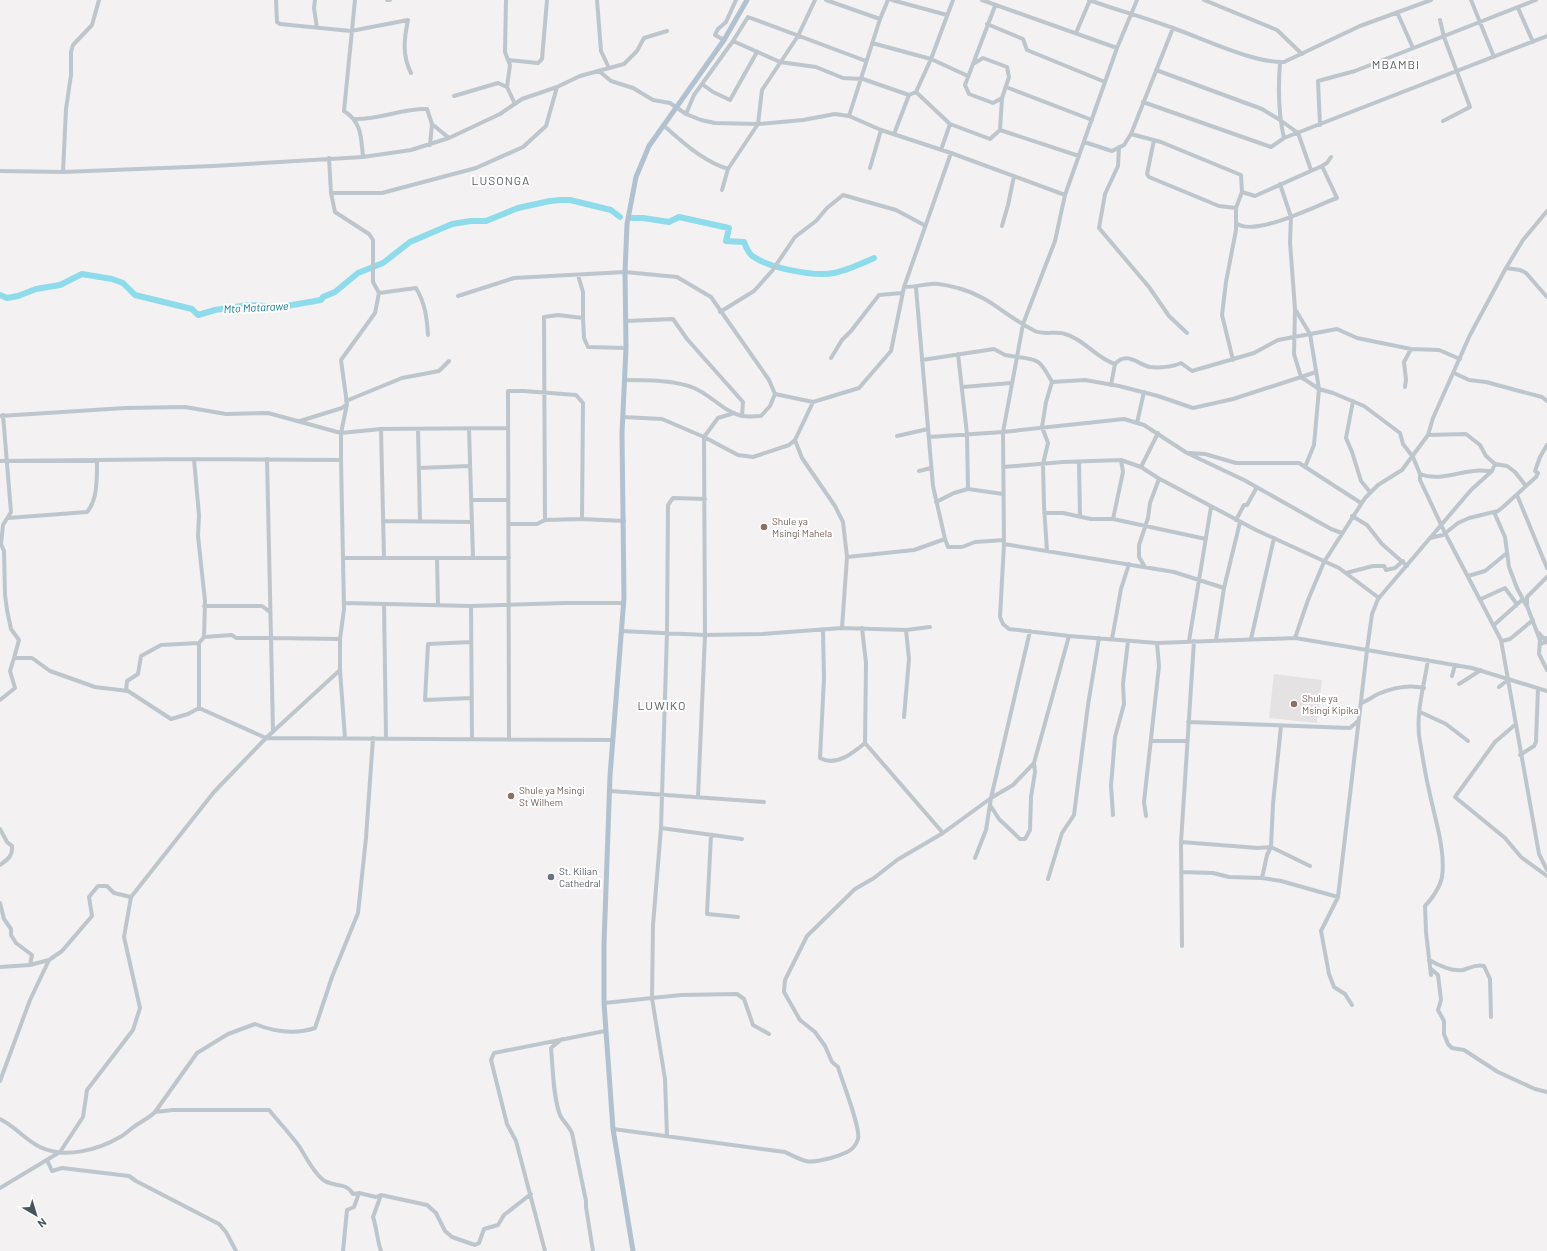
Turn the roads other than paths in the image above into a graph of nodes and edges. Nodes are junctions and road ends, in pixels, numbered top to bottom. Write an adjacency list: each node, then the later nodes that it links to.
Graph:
1 (99, 0): 108 (street)
2 (276, 0): 33 (street)
3 (315, 0): 33 (street)
4 (355, 0): 35 (street)
5 (387, 0): 6 (street)
6 (390, 0)
7 (506, 0): 51 (street)
8 (547, 0): 51 (street)
9 (597, 0): 56 (street)
10 (736, 0): 41 (street)
11 (747, 0): 41 (main road)
12 (815, 0): 38 (street)
13 (826, 0): 29 (street)
14 (888, 0): 29 (street)
15 (892, 0): 27 (street)
16 (953, 0): 27 (street)
17 (982, 0): 24 (street)
18 (1089, 0): 28 (street); 37 (street)
19 (1137, 0): 28 (street)
20 (1204, 0): 48 (street)
21 (1431, 0): 26 (street)
22 (1471, 0): 31 (street)
23 (1536, 0): 25 (street)
24 (995, 6): 32 (street); 37 (street)
25 (1518, 8): 31 (street); 43 (street)
26 (1397, 12): 46 (street); 48 (street)
27 (947, 15): 50 (street)
28 (1130, 15): 34 (street); 45 (street)
29 (880, 19): 44 (street)
30 (1440, 20): 40 (street)
31 (1480, 22): 40 (street); 49 (street)
32 (987, 24): 55 (street); 63 (street)
33 (317, 28): 35 (street)
34 (1173, 28): 54 (street); 57 (street)
35 (351, 31): 60 (street); 77 (street)
36 (668, 31): 56 (street)
37 (1076, 33): 45 (street)
38 (798, 36): 42 (street); 52 (street); 53 (street)
39 (1547, 36): 43 (street)
40 (1444, 37): 46 (street); 59 (street)
41 (724, 40): 74 (main road)
42 (733, 41): 47 (street); 64 (street)
43 (1533, 42): 49 (street)
44 (872, 43): 50 (street); 52 (street)
45 (1117, 48): 63 (street)
46 (1413, 48): 85 (street)
47 (757, 52): 53 (street); 64 (street)
48 (1302, 54): 54 (street)
49 (1494, 57): 59 (street)
50 (930, 59): 61 (street); 68 (street)
51 (508, 60): 66 (street)
52 (866, 61): 62 (street)
53 (780, 62): 62 (street); 83 (street)
54 (1280, 62): 79 (street)
55 (972, 64): 61 (street); 65 (street)
56 (609, 68): 58 (street)
57 (1156, 70): 72 (street); 79 (street)
58 (599, 71): 67 (street); 74 (street)
59 (1458, 72): 80 (street); 85 (street)
60 (411, 73)
61 (968, 76): 71 (street)
62 (862, 79): 69 (street); 76 (street)
63 (1105, 82): 78 (street)
64 (702, 84): 75 (street)
65 (1006, 87): 71 (street); 78 (street)
66 (506, 88): 70 (street); 73 (street)
67 (557, 88): 73 (street); 113 (street)
68 (916, 92): 69 (street); 84 (street)
69 (909, 95): 89 (street)
70 (454, 96)
71 (1002, 98): 87 (street)
72 (1143, 102): 90 (street); 92 (street)
73 (514, 104): 91 (street)
74 (676, 107): 75 (street); 82 (main road)
75 (686, 114): 83 (street)
76 (849, 116): 83 (street); 86 (street)
77 (355, 119): 81 (street); 100 (street)
78 (1092, 120): 94 (street)
79 (1280, 120): 88 (street); 92 (street)
80 (1443, 121)
81 (432, 124): 91 (street); 95 (street)
82 (663, 124): 105 (street); 122 (main road)
83 (758, 124): 105 (street)
84 (950, 124): 87 (street); 97 (street)
85 (1320, 126): 88 (street)
86 (881, 130): 89 (street); 104 (street)
87 (1000, 130): 99 (street)
88 (1298, 133): 92 (street); 106 (street)
89 (894, 134): 97 (street)
90 (1131, 134): 93 (street); 96 (street)
91 (449, 138): 95 (street)
92 (1284, 138)
93 (1154, 140): 112 (street); 115 (street)
94 (1084, 142): 96 (street); 99 (street)
95 (430, 145): 100 (street)
96 (1119, 147): 135 (street)
97 (941, 150): 98 (street)
98 (951, 153): 109 (street); 119 (street)
99 (1079, 156): 114 (street)
100 (363, 157): 102 (street)
101 (1331, 157): 103 (street)
102 (329, 158): 108 (street); 113 (street)
103 (1322, 166): 106 (street); 117 (street)
104 (870, 168)
105 (728, 169): 111 (street)
106 (1312, 170): 110 (street)
107 (0, 171): 108 (street)
108 (63, 172)
109 (1014, 176): 114 (street); 120 (street)
110 (1280, 184): 112 (street); 117 (street)
111 (722, 190)
112 (1242, 192): 115 (street)
113 (331, 193): 126 (street)
114 (1065, 195): 134 (street)
115 (1236, 208): 118 (street)
116 (1547, 211): 121 (street)
117 (1291, 217): 118 (street); 130 (street)
118 (1236, 224): 145 (street)
119 (924, 225): 124 (street); 131 (street)
120 (1002, 226)
121 (1506, 268): 129 (street); 146 (street)
122 (625, 272): 123 (street); 131 (street); 133 (main road)
123 (578, 275): 128 (street); 132 (street)
124 (904, 287): 125 (street); 127 (street)
125 (916, 288): 134 (street); 144 (street)
126 (379, 293): 137 (street); 164 (street)
127 (902, 293): 143 (street); 165 (street)
128 (458, 296)
129 (1547, 297)
130 (1296, 310): 136 (street); 138 (street)
131 (720, 312): 161 (street)
132 (583, 318): 139 (street); 160 (street)
133 (626, 321): 139 (main road); 168 (street)
134 (1023, 324): 142 (street); 148 (street)
135 (1187, 333)
136 (1310, 334): 138 (street); 140 (street); 149 (street)
137 (428, 335)
138 (1294, 336): 145 (street); 151 (street)
139 (626, 348): 152 (main road)
140 (1411, 349): 146 (street); 157 (street)
141 (958, 354): 142 (street); 144 (street); 156 (street)
142 (1017, 357): 153 (street); 154 (street)
143 (831, 358)
144 (922, 360): 177 (street)
145 (1233, 360): 148 (street)
146 (1460, 360): 150 (street)
147 (449, 361): 164 (street)
148 (1115, 364): 155 (street)
149 (1316, 372): 151 (street); 158 (street)
150 (1454, 373): 163 (street); 182 (street)
151 (1301, 377): 158 (street); 159 (street)
152 (624, 380): 166 (street); 169 (main road)
153 (1052, 382): 155 (street); 172 (street)
154 (1011, 383): 156 (street); 178 (street)
155 (1111, 385): 159 (street)
156 (963, 387): 181 (street)
157 (1405, 387)
158 (1319, 389): 162 (street); 203 (street)
159 (1144, 392): 171 (street)
160 (544, 393): 173 (street); 227 (street); 230 (street)
161 (775, 394): 165 (street); 168 (street)
162 (1353, 401): 189 (street); 213 (street)
163 (1547, 401)
164 (347, 402): 170 (street); 179 (street)
165 (813, 402): 186 (street)
166 (735, 413): 168 (street); 183 (street)
167 (2, 416): 170 (street); 196 (street)
168 (742, 416)
169 (623, 417): 183 (street); 232 (main road)
170 (300, 421): 179 (street)
171 (1137, 423): 172 (street); 180 (street)
172 (1042, 427): 178 (street); 198 (street)
173 (507, 428): 176 (street); 218 (street)
174 (381, 429): 175 (street); 179 (street); 229 (street)
175 (418, 429): 176 (street); 204 (street)
176 (469, 429): 200 (street)
177 (928, 429): 184 (street); 185 (street)
178 (1003, 432): 181 (street); 201 (street)
179 (341, 433): 193 (street)
180 (1158, 433): 188 (street); 202 (street)
181 (967, 434): 185 (street); 212 (street)
182 (1428, 435): 189 (street); 199 (street)
183 (704, 436): 186 (street); 216 (street)
184 (897, 436)
185 (929, 437): 205 (street)
186 (795, 440): 247 (street)
187 (1547, 446): 210 (street)
188 (1187, 453): 203 (street); 211 (street)
189 (1413, 457): 208 (street); 213 (street)
190 (194, 459): 191 (street); 192 (street); 272 (street)
191 (268, 459): 193 (street); 276 (street)
192 (97, 460): 196 (street); 226 (street)
193 (341, 460): 248 (street)
194 (1121, 460): 197 (street); 202 (street); 228 (street)
195 (0, 461): 196 (street)
196 (6, 461): 226 (street)
197 (1079, 462): 198 (street); 224 (street)
198 (1044, 464): 201 (street); 223 (street)
199 (1495, 464): 207 (street); 210 (street)
200 (470, 466): 204 (street); 217 (street)
201 (1003, 467): 214 (street)
202 (1141, 467): 209 (street)
203 (1305, 467): 220 (street)
204 (419, 468): 231 (street)
205 (931, 468): 206 (street); 219 (street)
206 (919, 471)
207 (1492, 471): 208 (street); 237 (street)
208 (1420, 474): 237 (street)
209 (1159, 479): 221 (street); 236 (street)
210 (1526, 486): 215 (street)
211 (1257, 487): 233 (street); 238 (street)
212 (968, 489): 214 (street); 219 (street)
213 (1370, 492): 220 (street)
214 (1003, 494): 244 (street)
215 (1516, 496): 222 (street); 258 (street)
216 (705, 498): 286 (street); 288 (street)
217 (471, 500): 218 (street); 234 (street)
218 (508, 500): 235 (street)
219 (936, 502): 241 (street)
220 (1361, 503): 225 (street)
221 (1211, 507): 233 (street); 242 (street)
222 (1494, 512): 239 (street); 246 (street)
223 (1044, 513): 224 (street); 245 (street)
224 (1080, 516): 228 (street)
225 (1352, 516): 238 (street); 253 (street)
226 (8, 518): 308 (street)
227 (582, 519): 230 (street); 232 (street)
228 (1113, 519): 236 (street)
229 (383, 520): 231 (street); 249 (street)
230 (545, 520): 235 (street)
231 (420, 521): 234 (street)
232 (624, 521): 268 (main road)
233 (1238, 521): 240 (street); 263 (street)
234 (472, 522): 251 (street)
235 (509, 524): 252 (street)
236 (1145, 525): 242 (street); 257 (street)
237 (1442, 526): 239 (street); 243 (street)
238 (1342, 533): 254 (street)
239 (1445, 533): 243 (street); 260 (street)
240 (1274, 538): 254 (street); 297 (street)
241 (945, 539): 244 (street); 247 (street)
242 (1206, 539): 262 (street)
243 (1428, 539): 256 (street)
244 (1004, 542): 245 (street); 285 (street)
245 (1047, 551): 255 (street)
246 (1507, 553): 260 (street); 265 (street)
247 (847, 557): 280 (street)
248 (344, 558): 249 (street); 267 (street)
249 (384, 558): 250 (street)
250 (437, 558): 251 (street); 270 (street)
251 (473, 558): 252 (street)
252 (509, 558): 271 (street)
253 (1402, 561): 256 (street); 259 (street)
254 (1324, 562): 259 (street); 293 (street)
255 (1129, 564): 257 (street); 296 (street)
256 (1407, 566): 264 (street)
257 (1145, 567): 262 (street)
258 (1547, 568)
259 (1346, 573): 264 (street)
260 (1468, 576): 266 (street)
261 (1547, 577): 275 (street)
262 (1200, 581): 263 (street); 300 (street)
263 (1224, 588): 298 (street)
264 (1379, 598): 307 (street)
265 (1523, 599): 274 (street); 275 (street)
266 (1481, 600): 274 (street); 278 (street)
267 (344, 603): 269 (street); 295 (street)
268 (624, 603): 271 (street); 284 (main road)
269 (384, 604): 270 (street); 337 (street)
270 (438, 605): 273 (street)
271 (509, 605): 273 (street); 339 (street)
272 (204, 606): 276 (street); 290 (street)
273 (471, 606): 302 (street)
274 (1516, 606): 278 (street)
275 (1527, 606): 277 (street)
276 (270, 612): 291 (street)
277 (1533, 620): 287 (street); 301 (street)
278 (1494, 625): 301 (street)
279 (930, 627): 283 (street)
280 (842, 628): 281 (street); 282 (street)
281 (862, 628): 283 (street); 343 (street)
282 (823, 630): 288 (street); 343 (street)
283 (906, 630): 327 (street)
284 (621, 631): 286 (street); 340 (main road)
285 (1030, 631): 289 (street); 350 (street)
286 (667, 632): 288 (street); 348 (street)
287 (1537, 632): 294 (street); 306 (street)
288 (705, 634): 349 (street)
289 (1069, 636): 292 (street); 346 (street)
290 (204, 637): 291 (street); 304 (street)
291 (271, 638): 295 (street); 332 (street)
292 (1099, 638): 296 (street); 369 (street)
293 (1295, 638): 297 (street); 307 (street)
294 (1547, 638)
295 (340, 639): 311 (street)
296 (1112, 639): 299 (street)
297 (1251, 639): 298 (street)
298 (1216, 640): 300 (street)
299 (1128, 641): 305 (street); 353 (street)
300 (1191, 641): 305 (street); 329 (street)
301 (1502, 641): 315 (street)
302 (471, 642): 322 (street); 322 (street)
303 (1547, 642): 306 (street)
304 (199, 643): 321 (street); 325 (street)
305 (1157, 643): 341 (street)
306 (1540, 644): 313 (street)
307 (1367, 650): 309 (street); 324 (street)
308 (14, 658): 321 (street); 323 (street)
309 (1428, 660): 310 (street); 318 (street)
310 (1455, 665): 312 (street); 314 (street)
311 (340, 670): 332 (street); 335 (street)
312 (1481, 670): 315 (street); 316 (street)
313 (1547, 670)
314 (1452, 676)
315 (1509, 679): 317 (street); 319 (street); 330 (street)
316 (1459, 684)
317 (1499, 687)
318 (1424, 688): 324 (street); 326 (street)
319 (1538, 688): 320 (street); 345 (street)
320 (1547, 690)
321 (126, 691): 325 (street)
322 (471, 698): 338 (street)
323 (0, 700)
324 (1361, 702): 328 (street)
325 (199, 708): 333 (street)
326 (1420, 712): 344 (street); 376 (street)
327 (904, 717)
328 (1358, 721): 331 (street); 371 (street)
329 (1188, 722): 331 (street); 342 (street)
330 (1516, 724): 345 (street); 367 (street)
331 (1281, 726): 361 (street)
332 (273, 732): 333 (street); 334 (street)
333 (266, 738): 334 (street); 370 (street)
334 (273, 738): 335 (street)
335 (345, 738): 336 (street)
336 (373, 738): 337 (street); 390 (street)
337 (386, 738): 338 (street)
338 (472, 738): 339 (street)
339 (509, 738): 340 (street)
340 (613, 740): 347 (main road)
341 (1152, 740): 342 (street); 354 (street)
342 (1186, 741): 360 (street)
343 (865, 742): 357 (street)
344 (1468, 742)
345 (1520, 755): 365 (street)
346 (1034, 764): 350 (street); 352 (street)
347 (610, 790): 348 (street); 382 (main road)
348 (661, 794): 349 (street); 355 (street)
349 (698, 797): 351 (street)
350 (991, 798): 352 (street); 357 (street)
351 (764, 802)
352 (990, 805): 362 (street)
353 (1113, 815)
354 (1146, 816)
355 (661, 828): 358 (street); 381 (street)
356 (0, 829): 363 (street)
357 (943, 833): 393 (street)
358 (711, 835): 359 (street); 373 (street)
359 (742, 839)
360 (1181, 842): 361 (street); 366 (street)
361 (1271, 847): 364 (street); 368 (street)
362 (975, 858)
363 (0, 865)
364 (1310, 866)
365 (1547, 870)
366 (1181, 872): 368 (street); 374 (street)
367 (1547, 876)
368 (1262, 878): 371 (street)
369 (1048, 879)
370 (131, 897): 375 (street); 394 (street)
371 (1338, 897): 383 (street)
372 (0, 903): 377 (street)
373 (738, 917)
374 (1182, 946)
375 (49, 960): 377 (street); 388 (street)
376 (1429, 960): 379 (street); 384 (street)
377 (30, 965): 378 (street)
378 (0, 967)
379 (1430, 968): 380 (street); 389 (street)
380 (1431, 975)
381 (652, 998): 382 (street); 386 (street); 393 (street)
382 (604, 1003): 385 (main road)
383 (1352, 1005)
384 (1491, 1017)
385 (605, 1030): 387 (street); 392 (main road)
386 (769, 1034)
387 (562, 1039): 398 (street); 404 (street)
388 (0, 1081)
389 (1547, 1092)
390 (155, 1112): 394 (street); 397 (street)
391 (0, 1119): 394 (street)
392 (613, 1129): 393 (street); 405 (main road)
393 (667, 1136)
394 (60, 1152): 395 (street)
395 (47, 1160): 396 (street); 400 (street)
396 (0, 1188)
397 (358, 1193): 399 (street); 401 (street)
398 (531, 1194): 399 (street); 403 (street)
399 (381, 1195): 402 (street)
400 (236, 1251)
401 (343, 1251)
402 (382, 1251)
403 (546, 1251)
404 (592, 1251)
405 (633, 1251)

